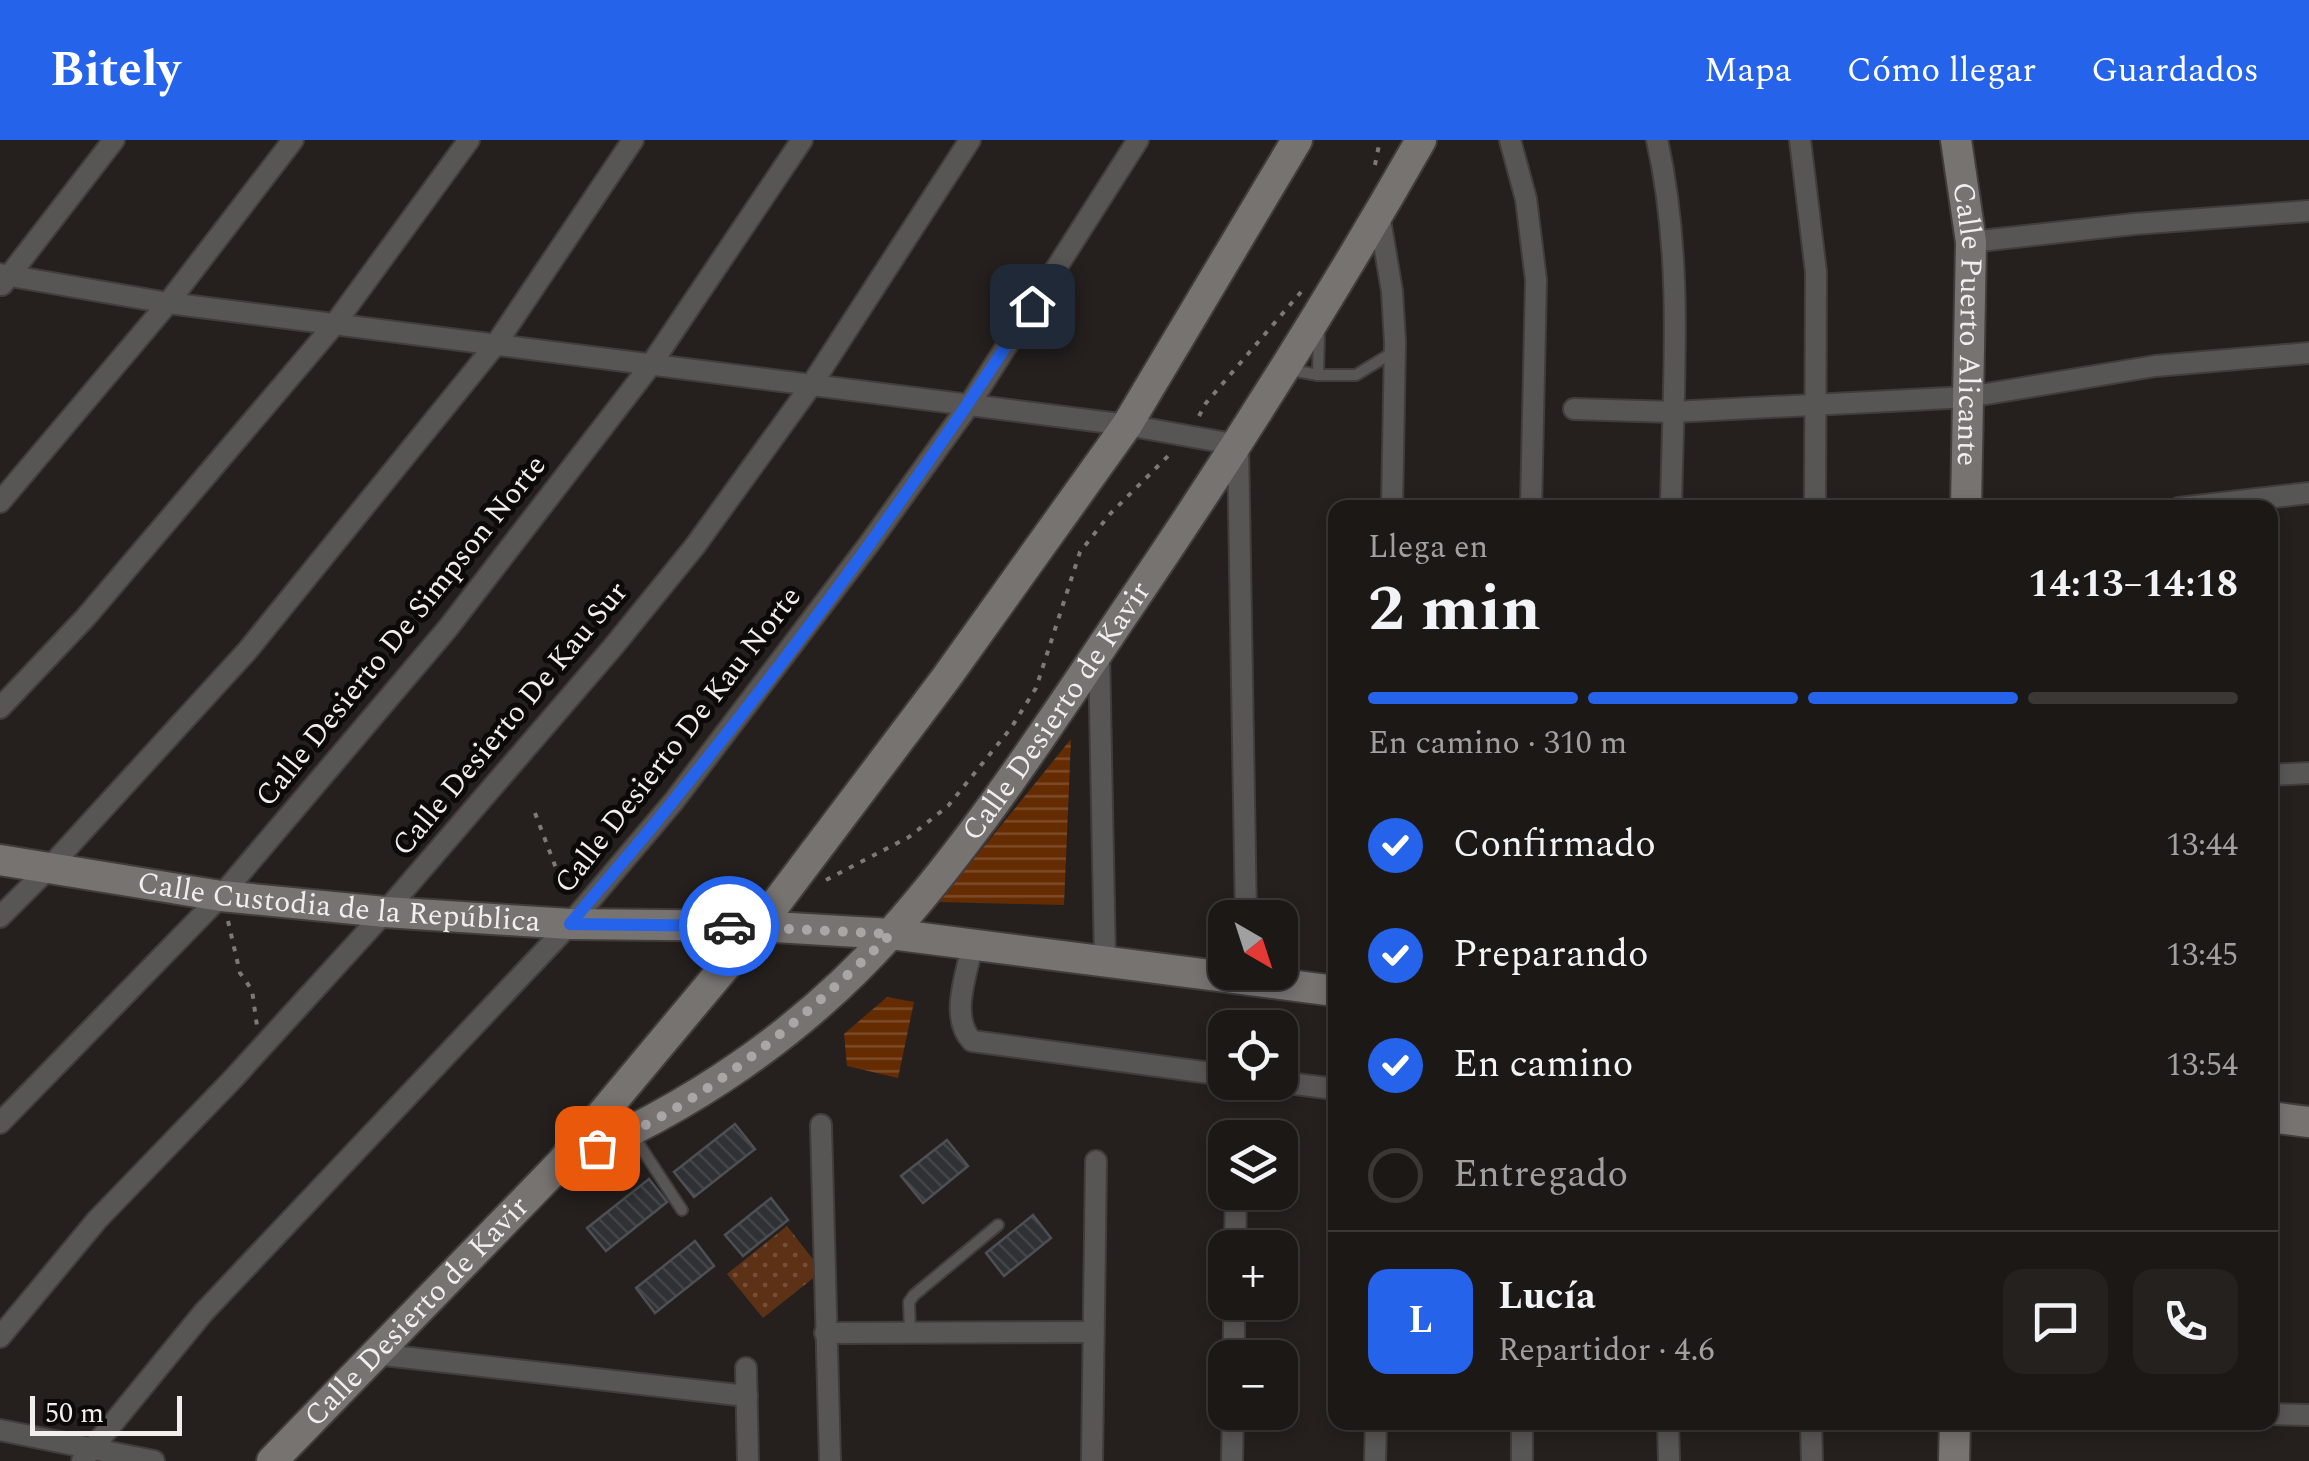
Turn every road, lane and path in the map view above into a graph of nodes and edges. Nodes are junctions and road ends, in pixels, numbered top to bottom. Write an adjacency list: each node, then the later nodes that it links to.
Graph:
1 (114, 140): 19 (street)
2 (293, 140): 21 (street)
3 (469, 140): 23 (street)
4 (633, 140): 24 (street)
5 (802, 140): 27 (street, Calle Desierto De Simpson Norte)
6 (970, 140): 30 (street, Calle Desierto De Kau Sur)
7 (1138, 140): 32 (street, Calle Desierto De Kau Norte)
8 (1297, 140): 36 (street, Calle Desierto de Kavir)
9 (1380, 140): 15 (path)
10 (1421, 140): 17 (street, Calle Desierto de Kavir)
11 (1510, 140): 41 (street)
12 (1657, 140): 35 (street)
13 (1800, 140): 33 (street)
14 (1956, 140): 18 (street, Calle Puerto Alicante)
15 (1374, 171)
16 (2309, 211): 18 (street)
17 (1379, 214): 22 (street, Calle Desierto de Kavir); 25 (street)
18 (1971, 242): 31 (street, Calle Puerto Alicante)
19 (3, 279): 21 (street)
20 (1310, 282): 37 (path)
21 (168, 303): 23 (street); 46 (street)
22 (1313, 322): 28 (street, Calle Desierto de Kavir); 29 (lane)
23 (334, 325): 24 (street); 48 (street)
24 (496, 344): 27 (street); 53 (street)
25 (1395, 351): 29 (lane); 40 (street)
26 (2309, 354): 31 (street)
27 (650, 366): 30 (street); 55 (street, Calle Desierto De Simpson Norte)
28 (1285, 369): 29 (lane); 38 (street, Calle Desierto de Kavir)
29 (1318, 375)
30 (810, 387): 32 (street); 57 (street, Calle Desierto De Kau Sur)
31 (1968, 398): 33 (street); 44 (street, Calle Puerto Alicante)
32 (969, 405): 36 (street); 58 (street, Calle Desierto De Kau Norte)
33 (1818, 405): 35 (street); 43 (street)
34 (1574, 410): 35 (street)
35 (1673, 412): 42 (street)
36 (1127, 425): 37 (street); 60 (street, Calle Desierto de Kavir)
37 (1188, 437): 38 (street); 54 (path)
38 (1238, 445): 47 (street, Calle Desierto de Kavir); 56 (street)
39 (2309, 492): 45 (street)
40 (1392, 500)
41 (1531, 500)
42 (1672, 500)
43 (1816, 500)
44 (1966, 500)
45 (2244, 500)
46 (0, 502)
47 (1099, 651): 61 (street, Calle Desierto de Kavir); 63 (street)
48 (0, 708)
49 (2309, 773): 50 (street)
50 (2278, 775)
51 (535, 813): 58 (path)
52 (0, 860): 53 (street, Calle Custodia de la República)
53 (48, 869): 55 (street, Calle Custodia de la República); 59 (street)
54 (826, 880)
55 (226, 896): 57 (street, Calle Custodia de la República); 67 (path); 74 (street, Calle Desierto De Simpson Norte)
56 (1246, 900)
57 (384, 912): 58 (street, Calle Custodia de la República); 67 (street, Calle Desierto De Kau Sur)
58 (577, 916): 60 (street, Calle Custodia de la República); 97 (street, Calle Desierto De Kau Norte)
59 (0, 917)
60 (759, 926): 61 (street, Calle Custodia de la República); 71 (street, Calle Desierto de Kavir)
61 (891, 934): 62 (street, Calle Custodia de la República); 76 (street, Calle Desierto de Kavir)
62 (972, 944): 63 (street, Calle Custodia de la República); 68 (street)
63 (1105, 960): 64 (street, Calle Custodia de la República)
64 (1208, 971)
65 (1298, 984): 66 (street, Calle Custodia de la República)
66 (1328, 990)
67 (266, 1042): 84 (street, Calle Desierto De Kau Sur)
68 (1208, 1073)
69 (1298, 1084): 70 (street)
70 (1328, 1087)
71 (610, 1104): 76 (lane); 78 (street, Calle Desierto de Kavir)
72 (2278, 1118): 73 (street)
73 (2309, 1122)
74 (0, 1124)
75 (820, 1125): 83 (street)
76 (632, 1133): 78 (street, Calle Desierto de Kavir); 79 (lane)
77 (1096, 1161): 82 (street)
78 (562, 1162): 85 (street, Calle Desierto de Kavir)
79 (682, 1210)
80 (998, 1225): 81 (lane)
81 (910, 1330): 82 (street); 83 (street)
82 (1093, 1332): 102 (street)
83 (826, 1333): 101 (street)
84 (0, 1337)
85 (375, 1354): 87 (street); 99 (street, Calle Desierto de Kavir)
86 (746, 1368): 87 (street)
87 (747, 1396): 100 (street)
88 (2278, 1414): 89 (street)
89 (2309, 1415)
90 (0, 1430): 97 (street)
91 (1233, 1430): 103 (street)
92 (1376, 1430): 104 (street)
93 (1522, 1430): 105 (street)
94 (1668, 1430): 106 (street)
95 (1811, 1430): 107 (street)
96 (1955, 1430): 108 (street)
97 (86, 1455): 98 (street)
98 (154, 1461)
99 (272, 1461)
100 (748, 1461)
101 (830, 1461)
102 (1092, 1461)
103 (1232, 1461)
104 (1375, 1461)
105 (1522, 1461)
106 (1669, 1461)
107 (1812, 1461)
108 (1954, 1461)

